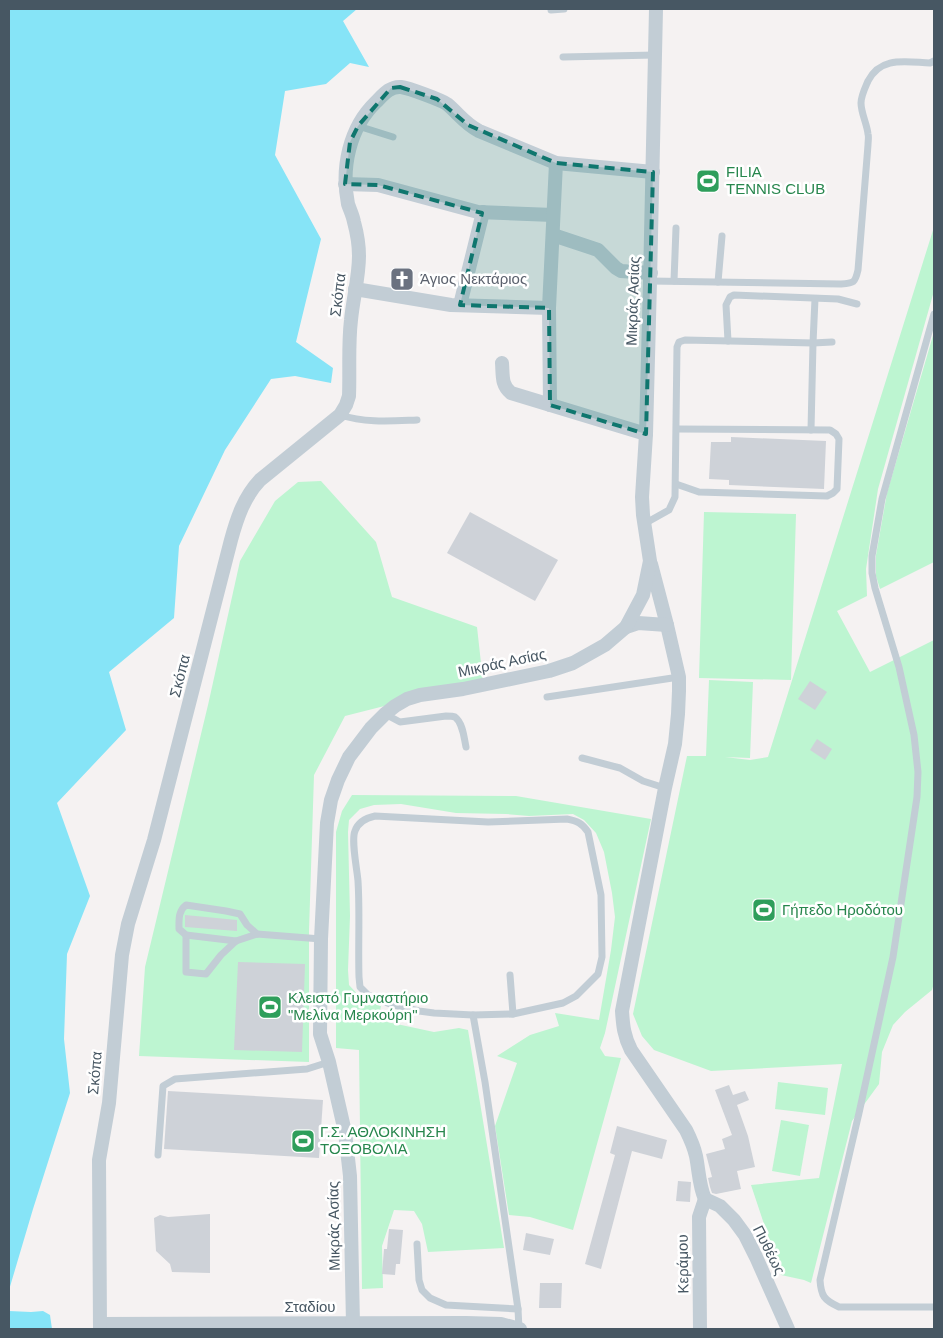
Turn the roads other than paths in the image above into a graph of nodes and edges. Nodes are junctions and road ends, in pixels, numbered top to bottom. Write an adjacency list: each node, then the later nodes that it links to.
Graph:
1 (564, 9): 3 (lane)
2 (656, 9): 4 (street, Μικράς Ασίας)
3 (551, 10)
4 (655, 55): 5 (lane); 10 (street, Μικράς Ασίας)
5 (563, 56)
6 (934, 62): 19 (lane)
7 (358, 126): 8 (lane); 9 (street, Σκόπα); 11 (street, Σκόπα)
8 (392, 137)
9 (556, 163): 10 (street); 13 (street)
10 (653, 172): 17 (street, Μικράς Ασίας)
11 (345, 184): 12 (street); 20 (street, Σκόπα)
12 (483, 212): 13 (street); 23 (street)
13 (553, 215): 15 (street)
14 (676, 228): 18 (lane)
15 (553, 235): 17 (street); 24 (street)
16 (722, 236): 19 (lane)
17 (651, 277): 18 (lane); 35 (street, Μικράς Ασίας)
18 (674, 281): 19 (lane)
19 (718, 282)
20 (355, 289): 23 (street); 31 (street, Σκόπα)
21 (815, 299): 22 (lane); 26 (lane); 28 (lane)
22 (857, 304)
23 (460, 305): 24 (street)
24 (549, 308): 30 (street)
25 (934, 314): 58 (lane)
26 (728, 341): 28 (lane); 33 (lane)
27 (832, 342): 28 (lane)
28 (813, 343): 34 (lane)
29 (502, 363): 30 (street)
30 (550, 405): 35 (street)
31 (340, 414): 32 (lane); 64 (street, Σκόπα)
32 (417, 420)
33 (677, 429): 34 (lane); 36 (lane)
34 (811, 430): 36 (lane)
35 (646, 434): 37 (street, Μικράς Ασίας)
36 (676, 484): 37 (lane)
37 (644, 524): 38 (street, Μικράς Ασίας)
38 (650, 561): 39 (street); 40 (street, Μικράς Ασίας)
39 (667, 625): 40 (street); 41 (street)
40 (626, 627): 43 (street, Μικράς Ασίας)
41 (679, 677): 42 (lane); 46 (street)
42 (547, 697)
43 (385, 714): 44 (lane); 49 (street, Μικράς Ασίας)
44 (466, 747)
45 (582, 758): 46 (lane)
46 (665, 788): 56 (street)
47 (257, 934): 48 (lane); 49 (lane); 50 (lane)
48 (186, 935): 50 (lane); 50 (lane)
49 (321, 938): 54 (street, Μικράς Ασίας)
50 (236, 941)
51 (510, 975): 52 (lane)
52 (513, 1014): 53 (lane); 53 (lane)
53 (473, 1015): 59 (lane)
54 (329, 1062): 55 (lane); 61 (street, Μικράς Ασίας)
55 (158, 1155)
56 (705, 1199): 68 (street, Κεράμου); 69 (street, Πυθέως)
57 (417, 1244): 59 (lane)
58 (934, 1307)
59 (518, 1308): 67 (lane)
60 (276, 1326): 61 (street, Σταδίου); 66 (street, Σταδίου)
61 (347, 1326): 62 (street, Σταδίου)
62 (412, 1326): 63 (street, Σταδίου)
63 (466, 1326): 67 (street, Σταδίου)
64 (100, 1327): 65 (street, Σταδίου)
65 (155, 1327): 66 (street, Σταδίου)
66 (212, 1327)
67 (519, 1329)
68 (700, 1329)
69 (788, 1329)

